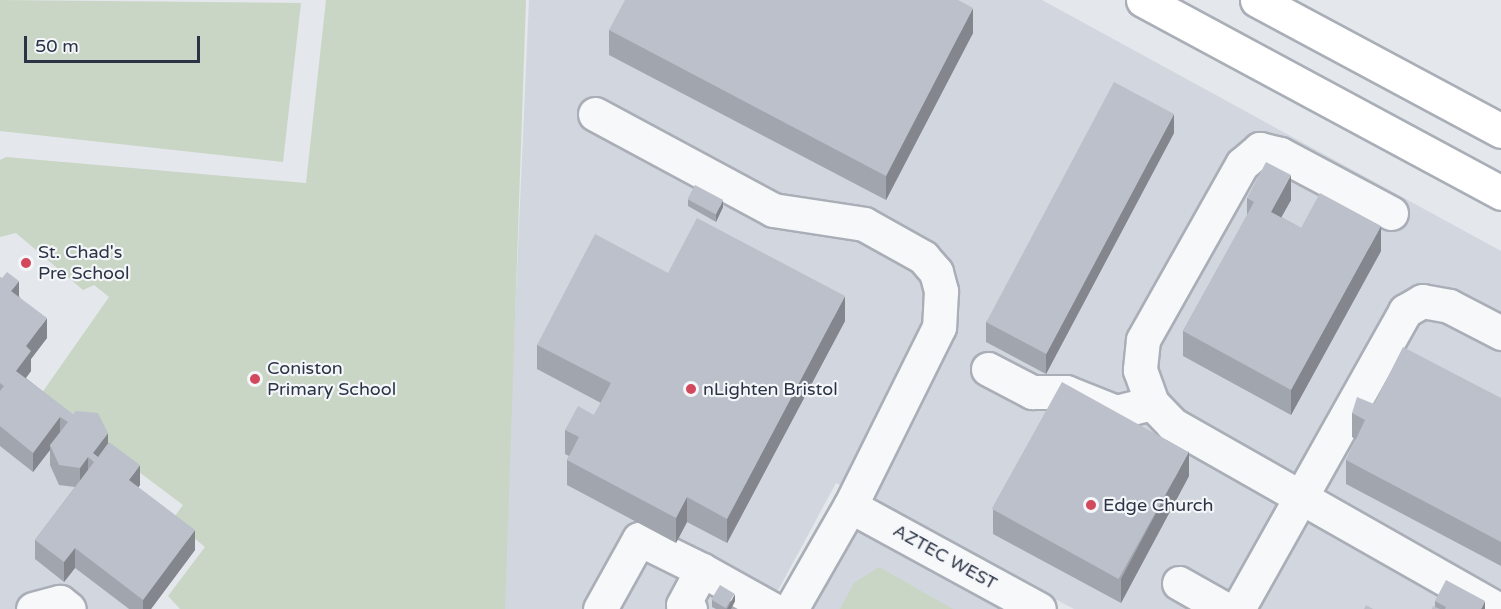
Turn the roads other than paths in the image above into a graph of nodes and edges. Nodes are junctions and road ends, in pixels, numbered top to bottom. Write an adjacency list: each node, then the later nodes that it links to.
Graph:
1 (1143, 0): 5 (highway)
2 (1257, 0): 4 (highway)
3 (595, 114): 10 (lane)
4 (1501, 131)
5 (1501, 193)
6 (1391, 213): 9 (lane)
7 (1501, 333): 11 (lane)
8 (988, 369): 9 (lane)
9 (1152, 403): 11 (lane)
10 (850, 506): 19 (lane); 20 (lane, AZTEC WEST)
11 (1293, 506): 22 (lane); 23 (lane)
12 (702, 570): 14 (lane); 17 (lane); 18 (lane)
13 (1179, 583): 21 (lane)
14 (684, 608)
15 (33, 609): 16 (lane)
16 (69, 609)
17 (600, 609)
18 (772, 609)
19 (791, 609)
20 (1040, 609)
21 (1225, 609)
22 (1238, 609)
23 (1498, 609)

